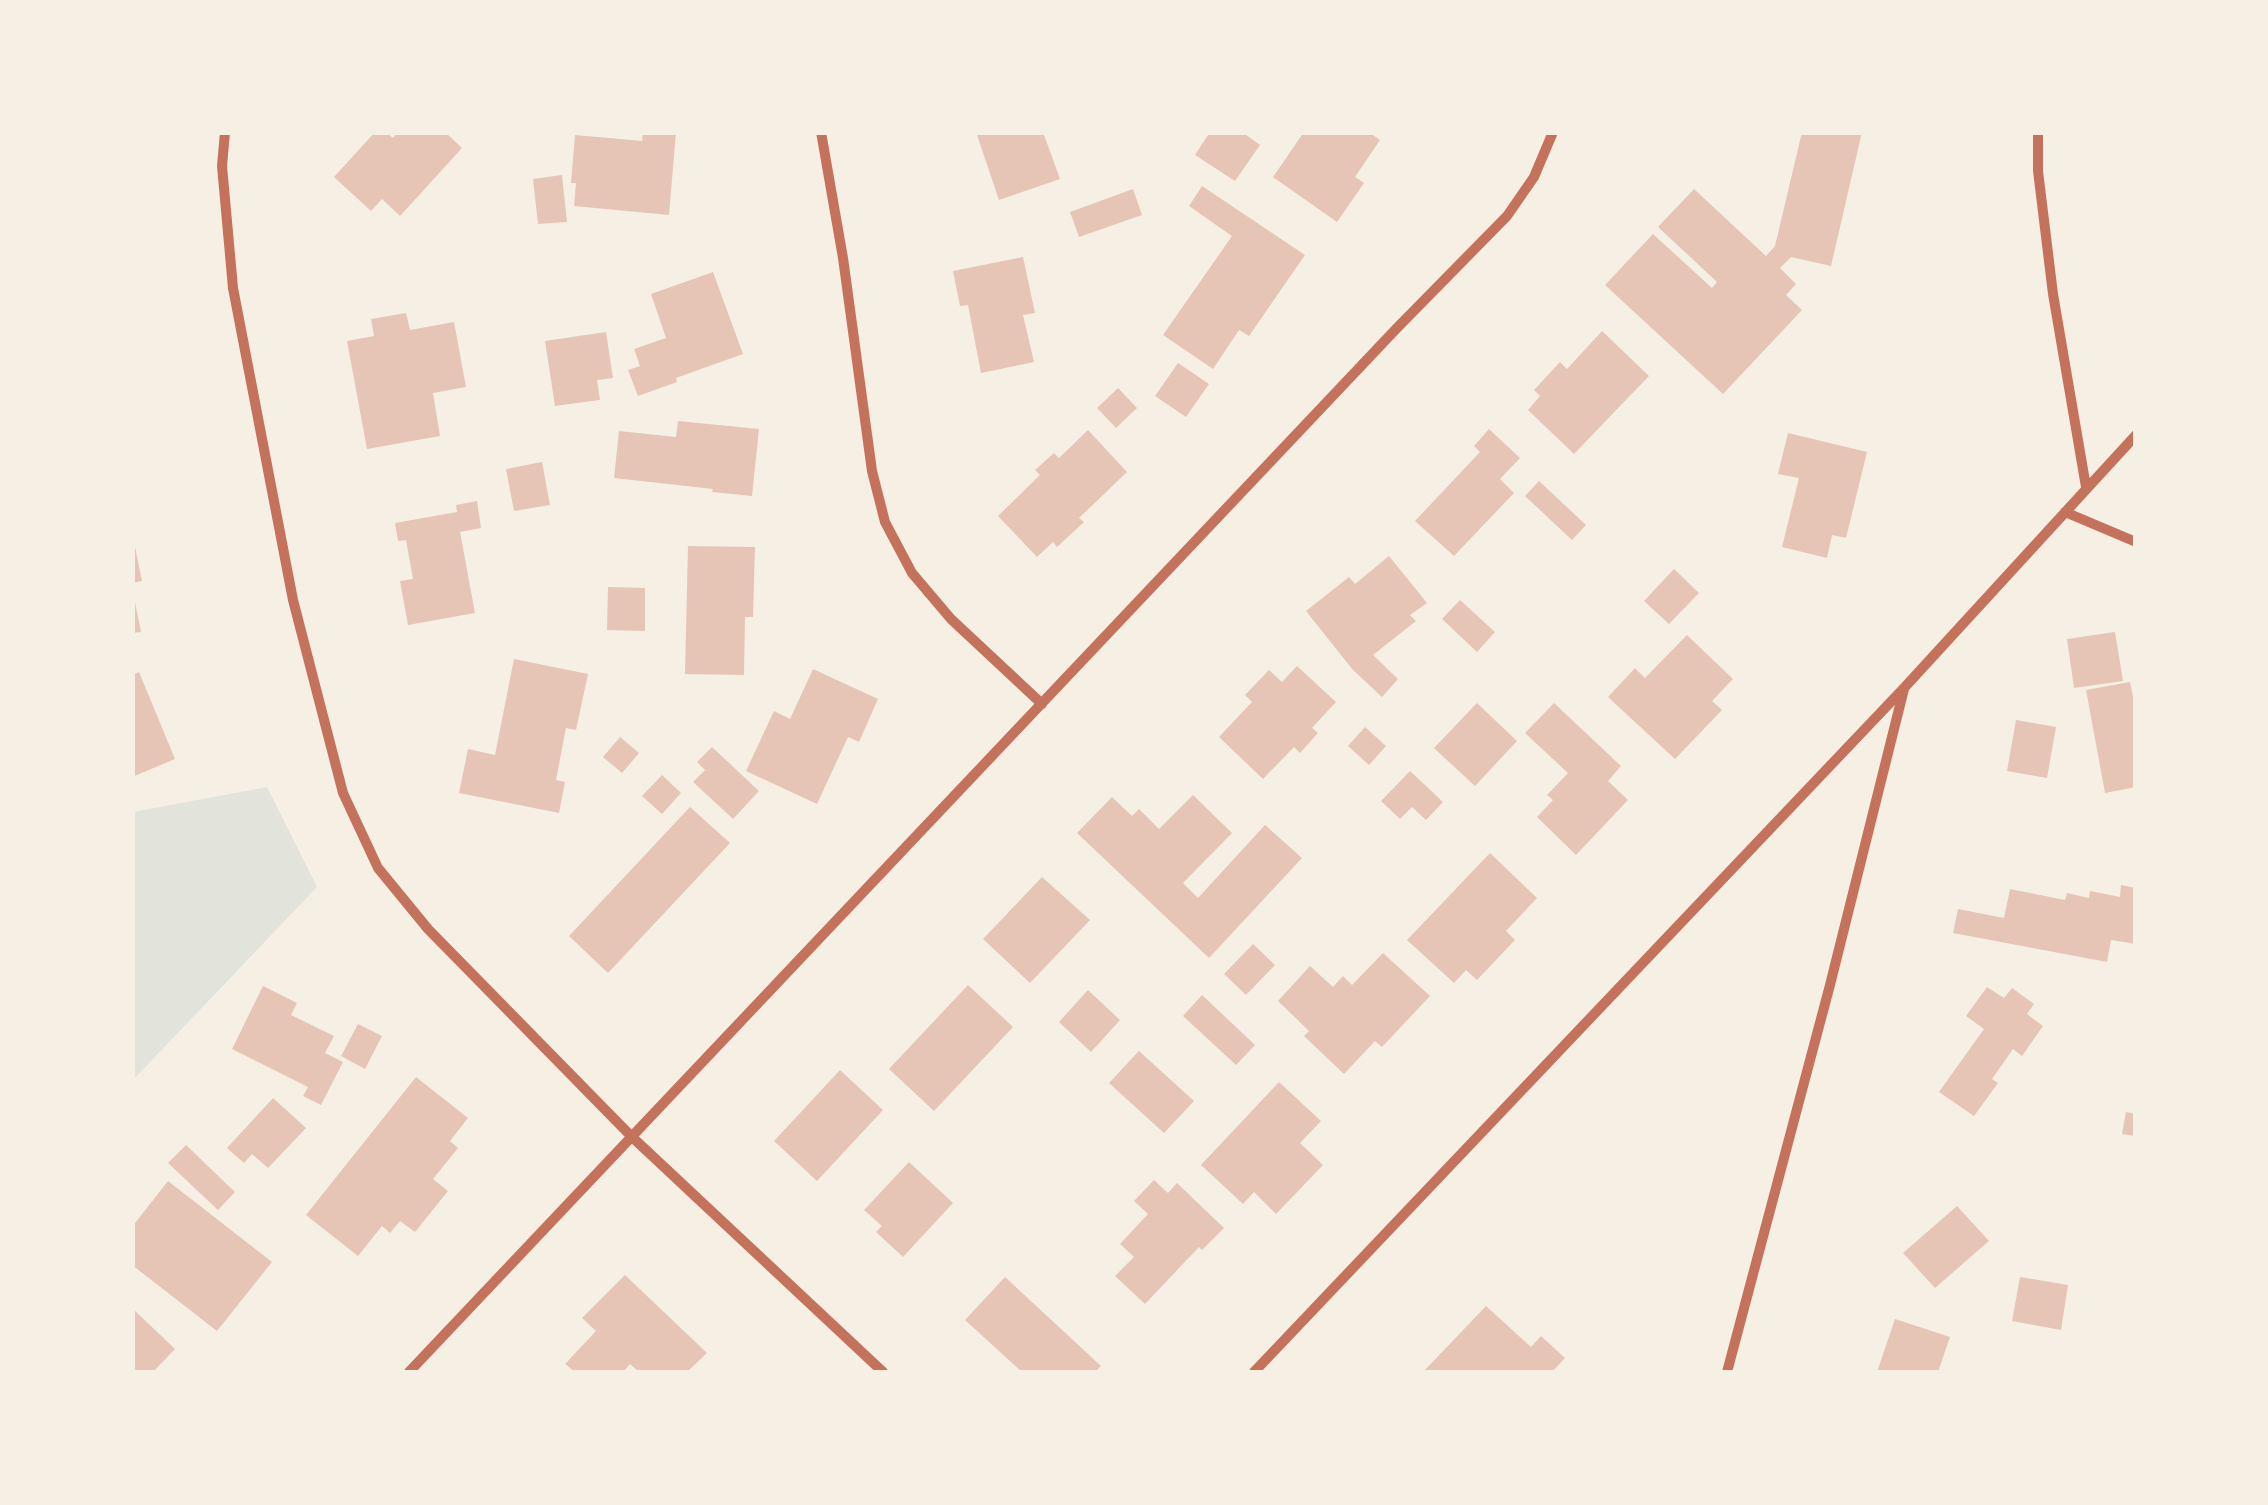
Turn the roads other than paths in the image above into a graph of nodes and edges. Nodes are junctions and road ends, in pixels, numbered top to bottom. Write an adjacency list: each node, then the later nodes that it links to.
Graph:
1 (225, 132): 11 (street)
2 (821, 132): 10 (street)
3 (1554, 132): 10 (street)
4 (2038, 132): 6 (street)
5 (2136, 435): 6 (street)
6 (2086, 488): 7 (street)
7 (2066, 512): 8 (street); 9 (street)
8 (2136, 542)
9 (1904, 688): 14 (street); 15 (street)
10 (1042, 704): 11 (street)
11 (631, 1136): 12 (street); 13 (street)
12 (409, 1372)
13 (883, 1372)
14 (1254, 1372)
15 (1727, 1372)

